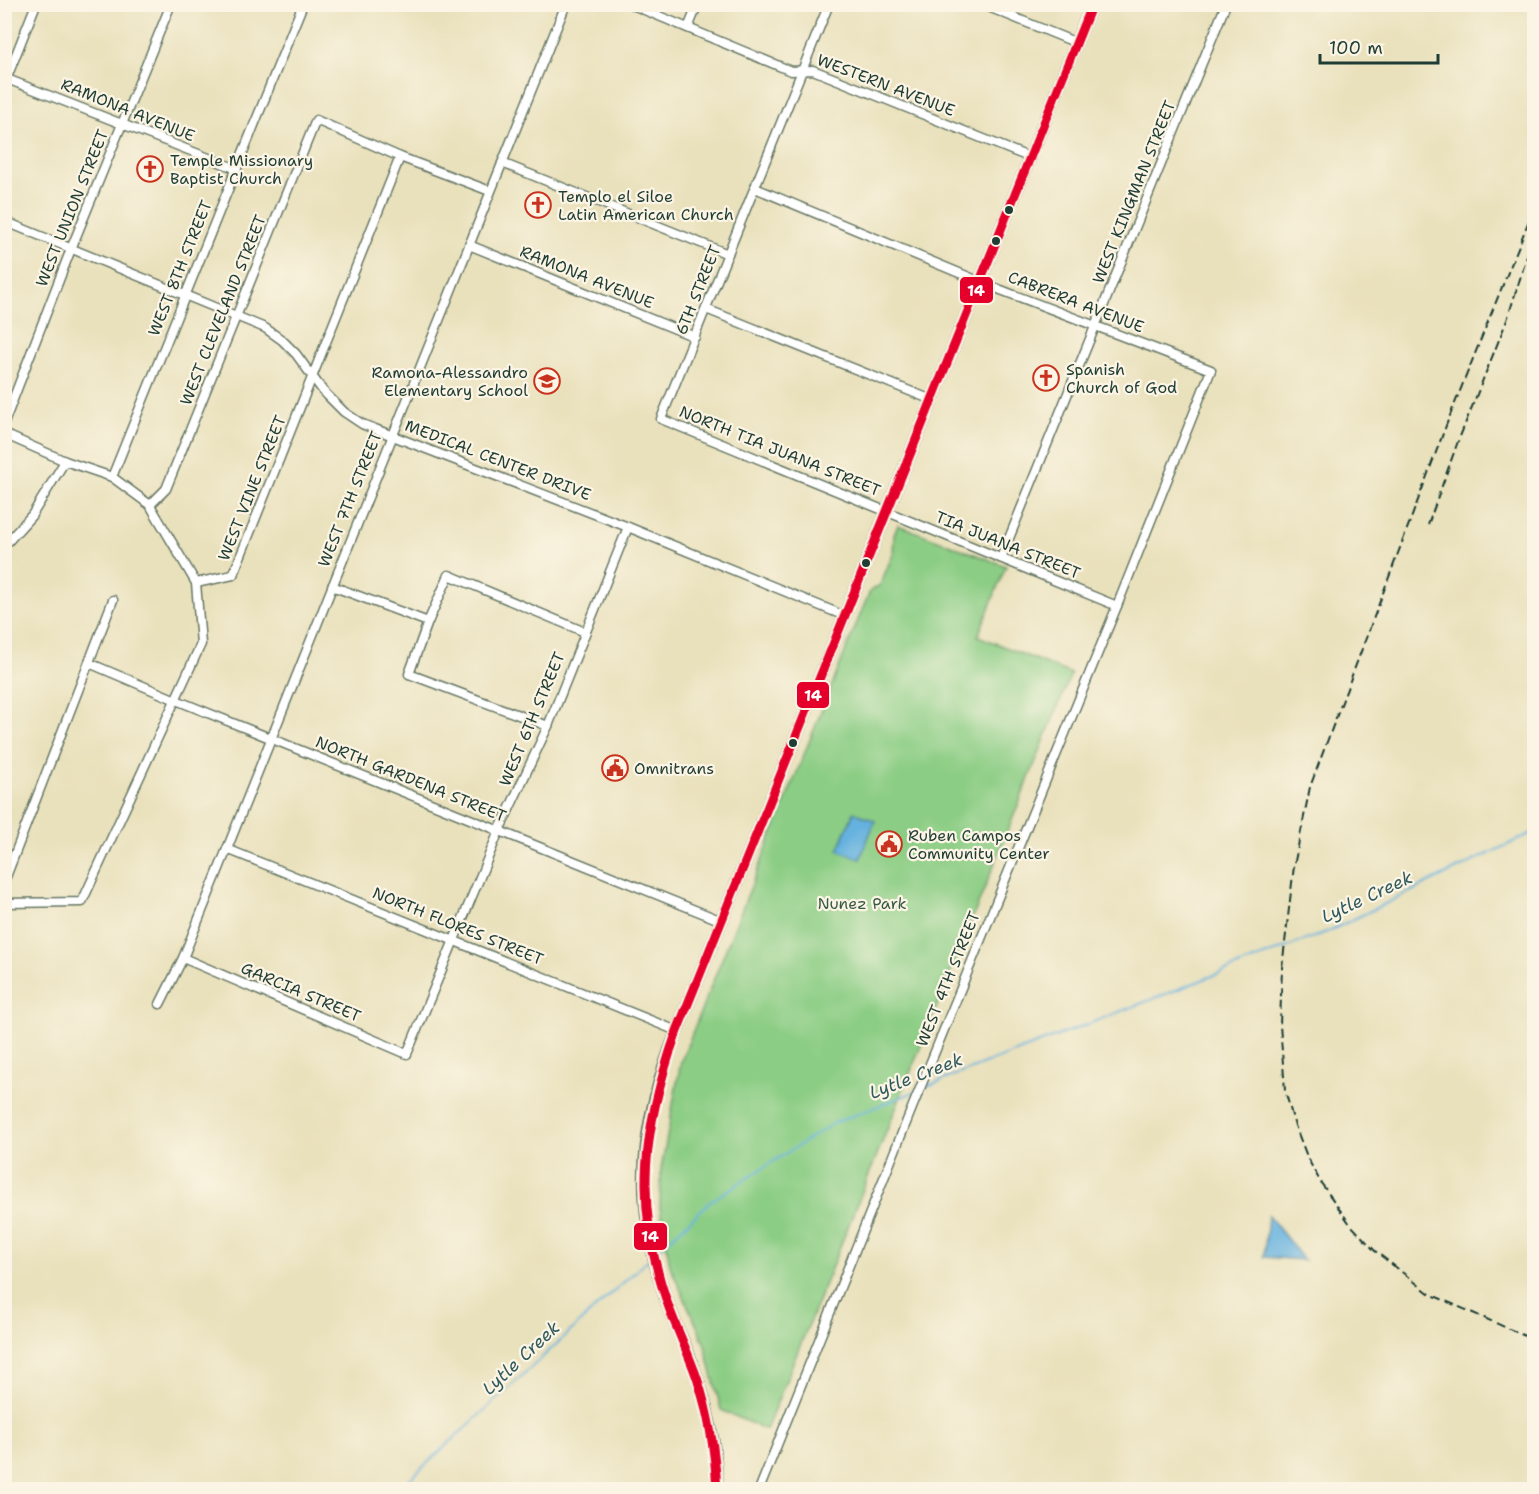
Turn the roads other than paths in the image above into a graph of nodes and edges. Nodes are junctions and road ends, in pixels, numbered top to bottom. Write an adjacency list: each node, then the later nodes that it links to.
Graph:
1 (36, 4): 14 (street)
2 (171, 4): 15 (street, WEST UNION STREET)
3 (303, 4): 19 (street, WEST 8TH STREET)
4 (566, 4): 18 (street, WEST 7TH STREET)
5 (630, 4): 11 (street, WESTERN AVENUE)
6 (698, 4): 11 (street)
7 (829, 4): 13 (street, 6TH STREET)
8 (981, 4): 12 (street)
9 (1092, 4): 12 (main road)
10 (1226, 4): 30 (street, WEST KINGMAN STREET)
11 (688, 28): 13 (street, WESTERN AVENUE)
12 (1077, 43): 17 (main road)
13 (802, 70): 17 (street, WESTERN AVENUE); 20 (street, 6TH STREET)
14 (6, 82): 15 (street, RAMONA AVENUE)
15 (121, 124): 19 (street, RAMONA AVENUE); 24 (street, WEST UNION STREET)
16 (400, 157): 21 (street); 29 (street, WEST CLEVELAND STREET); 32 (street, WEST VINE STREET)
17 (1030, 158): 26 (main road)
18 (502, 163): 21 (street, WEST 7TH STREET); 25 (street)
19 (237, 170): 27 (street, WEST 8TH STREET)
20 (755, 188): 25 (street, 6TH STREET); 26 (street, CABRERA AVENUE)
21 (490, 191): 23 (street, WEST 7TH STREET)
22 (4, 221): 24 (street, MEDICAL CENTER DRIVE)
23 (469, 245): 31 (street, RAMONA AVENUE); 37 (street, WEST 7TH STREET)
24 (71, 249): 27 (street, MEDICAL CENTER DRIVE); 35 (street, WEST UNION STREET)
25 (728, 254): 28 (street, 6TH STREET)
26 (981, 280): 30 (street, CABRERA AVENUE); 33 (main road)
27 (184, 295): 29 (street, MEDICAL CENTER DRIVE); 39 (street, WEST 8TH STREET)
28 (706, 309): 31 (street, 6TH STREET); 33 (street)
29 (237, 317): 32 (street, MEDICAL CENTER DRIVE); 41 (street, WEST CLEVELAND STREET)
30 (1096, 325): 40 (street, CABRERA AVENUE); 45 (street, WEST KINGMAN STREET)
31 (695, 337): 34 (street, 6TH STREET)
32 (313, 377): 37 (street, MEDICAL CENTER DRIVE); 46 (street, WEST VINE STREET)
33 (932, 400): 42 (main road)
34 (662, 419): 42 (street, NORTH TIA JUANA STREET)
35 (4, 423)
36 (4, 434): 38 (street)
37 (392, 435): 43 (street, MEDICAL CENTER DRIVE); 47 (street, WEST 7TH STREET)
38 (65, 461): 39 (street); 44 (street)
39 (112, 477): 41 (street)
40 (1168, 480): 49 (street, WEST 4TH STREET)
41 (150, 505): 46 (street)
42 (887, 512): 45 (street, TIA JUANA STREET); 50 (main road)
43 (628, 527): 50 (street, MEDICAL CENTER DRIVE); 52 (street, WEST 6TH STREET)
44 (4, 546)
45 (1001, 558): 49 (street, TIA JUANA STREET)
46 (196, 583): 54 (street)
47 (332, 586): 51 (street); 56 (street, WEST 7TH STREET)
48 (113, 600): 53 (street)
49 (1117, 606): 68 (street, WEST 4TH STREET)
50 (845, 616): 61 (main road)
51 (428, 622): 52 (street); 55 (street)
52 (585, 632): 55 (street, WEST 6TH STREET)
53 (89, 663): 54 (street, NORTH GARDENA STREET); 59 (street)
54 (176, 700): 56 (street, NORTH GARDENA STREET); 60 (street)
55 (548, 726): 57 (street, WEST 6TH STREET)
56 (271, 738): 57 (street, NORTH GARDENA STREET); 58 (street, WEST 7TH STREET)
57 (499, 831): 61 (street, NORTH GARDENA STREET); 62 (street, WEST 6TH STREET)
58 (227, 849): 62 (street, NORTH FLORES STREET); 63 (street, WEST 7TH STREET)
59 (4, 882)
60 (4, 903)
61 (722, 921): 65 (main road)
62 (454, 940): 65 (street, NORTH FLORES STREET); 66 (street, WEST 6TH STREET)
63 (183, 958): 64 (street, WEST 7TH STREET); 66 (street, GARCIA STREET)
64 (160, 1004)
65 (677, 1031): 67 (main road)
66 (407, 1054)
67 (717, 1490)
68 (759, 1490)

